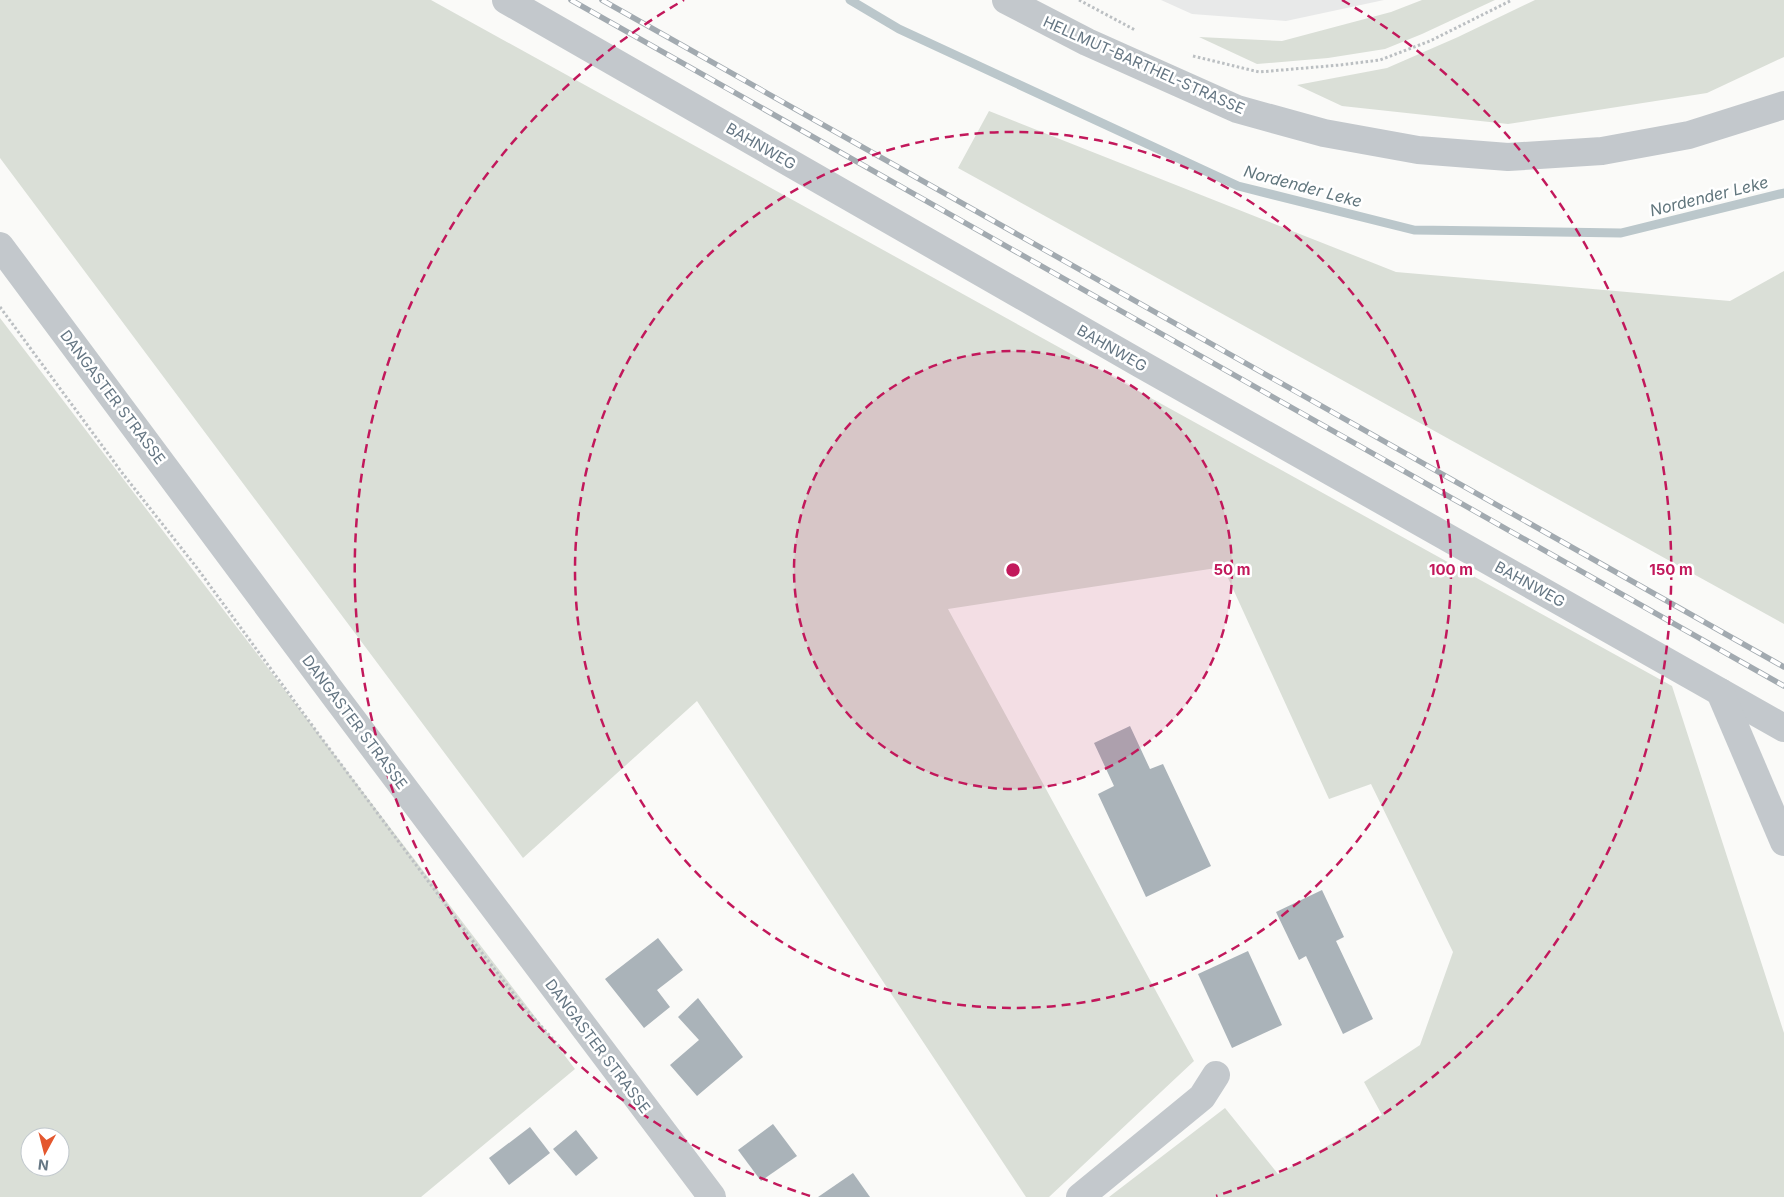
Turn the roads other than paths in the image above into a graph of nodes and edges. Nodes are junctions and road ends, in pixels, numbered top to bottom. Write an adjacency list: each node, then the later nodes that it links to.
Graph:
1 (506, 0): 5 (street, BAHNWEG)
2 (1006, 0): 3 (street, HELLMUT-BARTHEL-STRASSE)
3 (1784, 105)
4 (0, 246): 9 (street, DANGASTER STRASSE)
5 (1720, 692): 6 (street, BAHNWEG); 7 (street)
6 (1784, 728)
7 (1784, 842)
8 (1216, 1075): 10 (street)
9 (712, 1197)
10 (1080, 1197)

